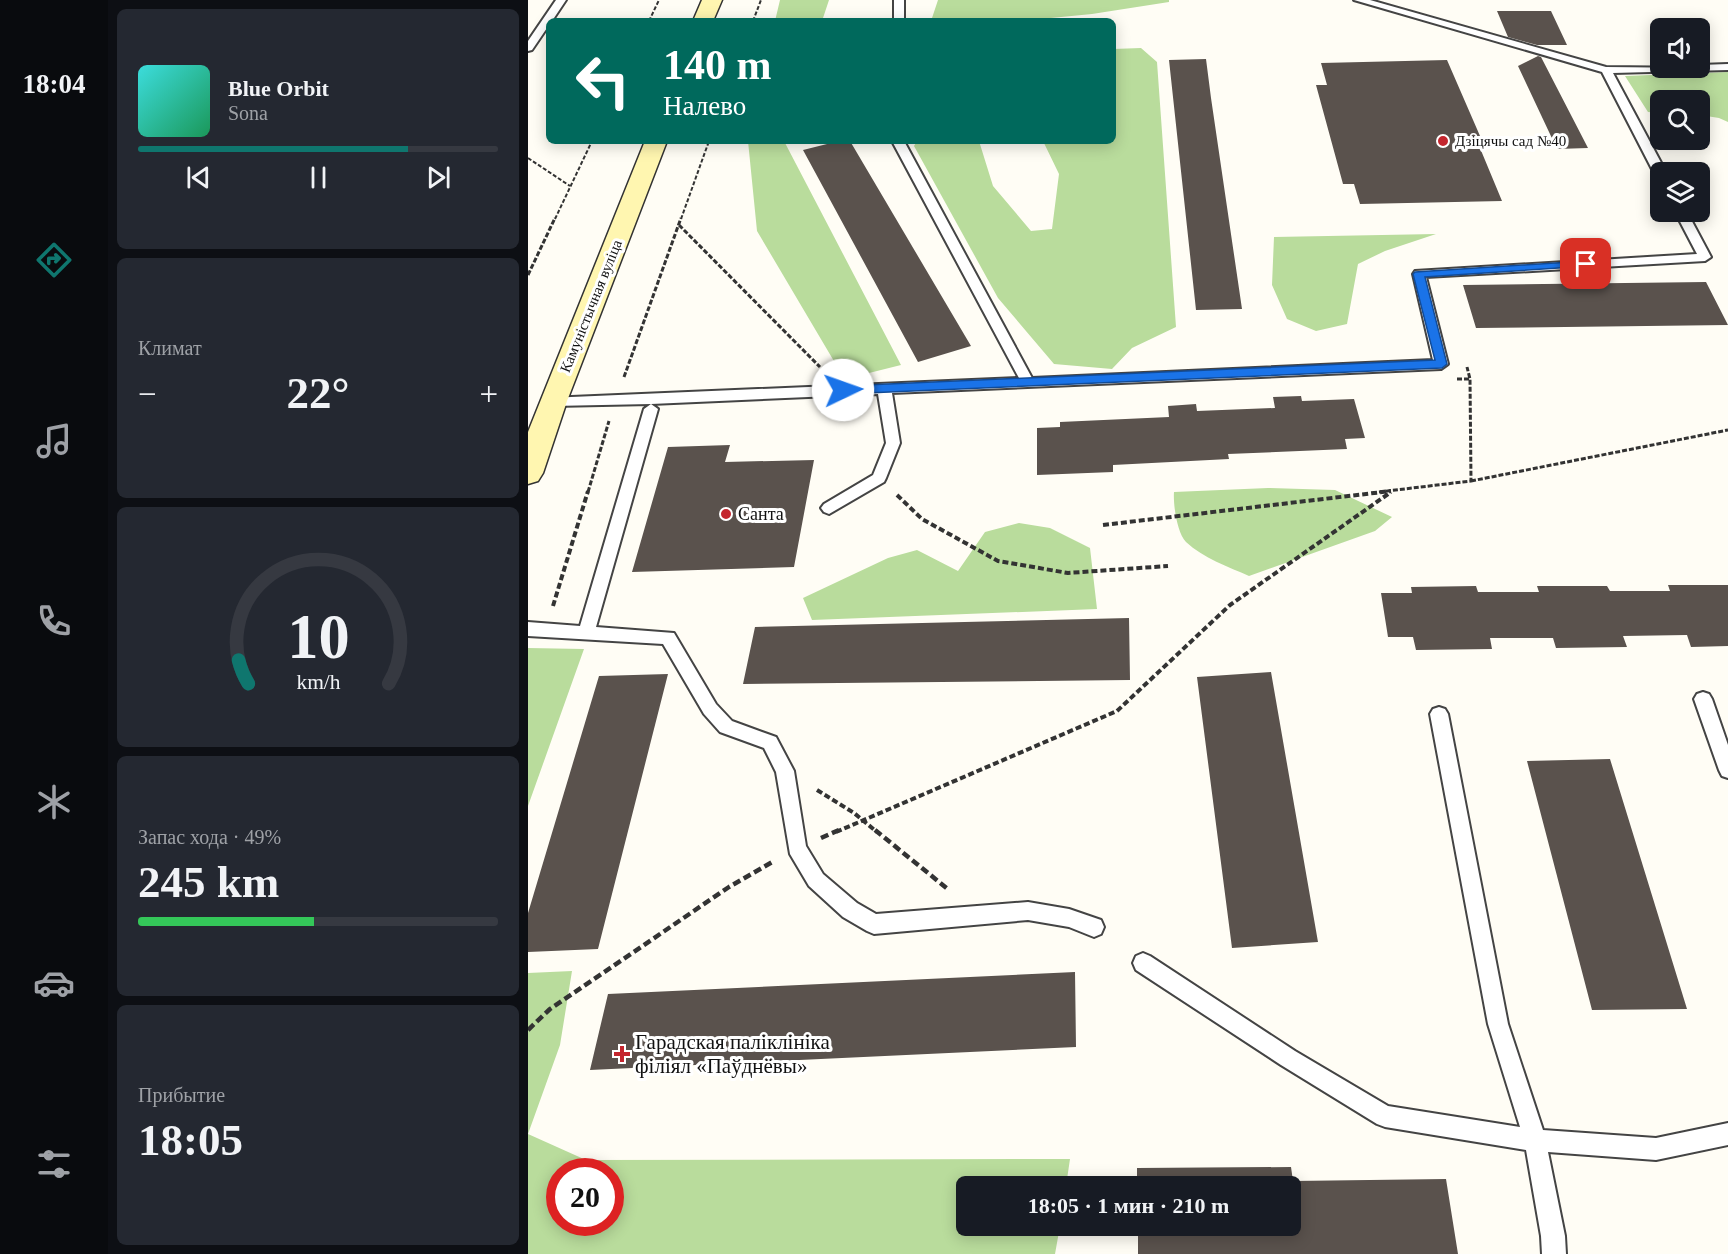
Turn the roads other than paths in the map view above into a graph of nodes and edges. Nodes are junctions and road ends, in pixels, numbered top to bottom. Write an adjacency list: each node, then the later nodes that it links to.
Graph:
1 (561, 0): 5 (lane)
2 (712, 0): 6 (street)
3 (899, 0): 7 (lane)
4 (1359, 0): 11 (lane)
5 (549, 18)
6 (705, 18)
7 (899, 18)
8 (546, 22): 9 (lane)
9 (528, 48)
10 (1728, 67): 11 (lane)
11 (1606, 70): 14 (lane)
12 (655, 144): 18 (street, Камуністычная вуліца)
13 (900, 144): 16 (lane)
14 (1654, 162)
15 (1686, 222): 16 (lane)
16 (1027, 381): 17 (lane)
17 (884, 388): 18 (lane); 21 (lane)
18 (553, 401): 20 (street, Камуністычная вуліца)
19 (651, 409): 23 (lane)
20 (528, 473)
21 (829, 508)
22 (528, 629): 23 (lane)
23 (586, 633): 27 (lane)
24 (1702, 699): 26 (lane)
25 (1439, 714): 30 (lane)
26 (1728, 770)
27 (1094, 927)
28 (1143, 963): 30 (lane)
29 (1728, 1134): 30 (lane)
30 (1535, 1140): 31 (lane)
31 (1554, 1254)

